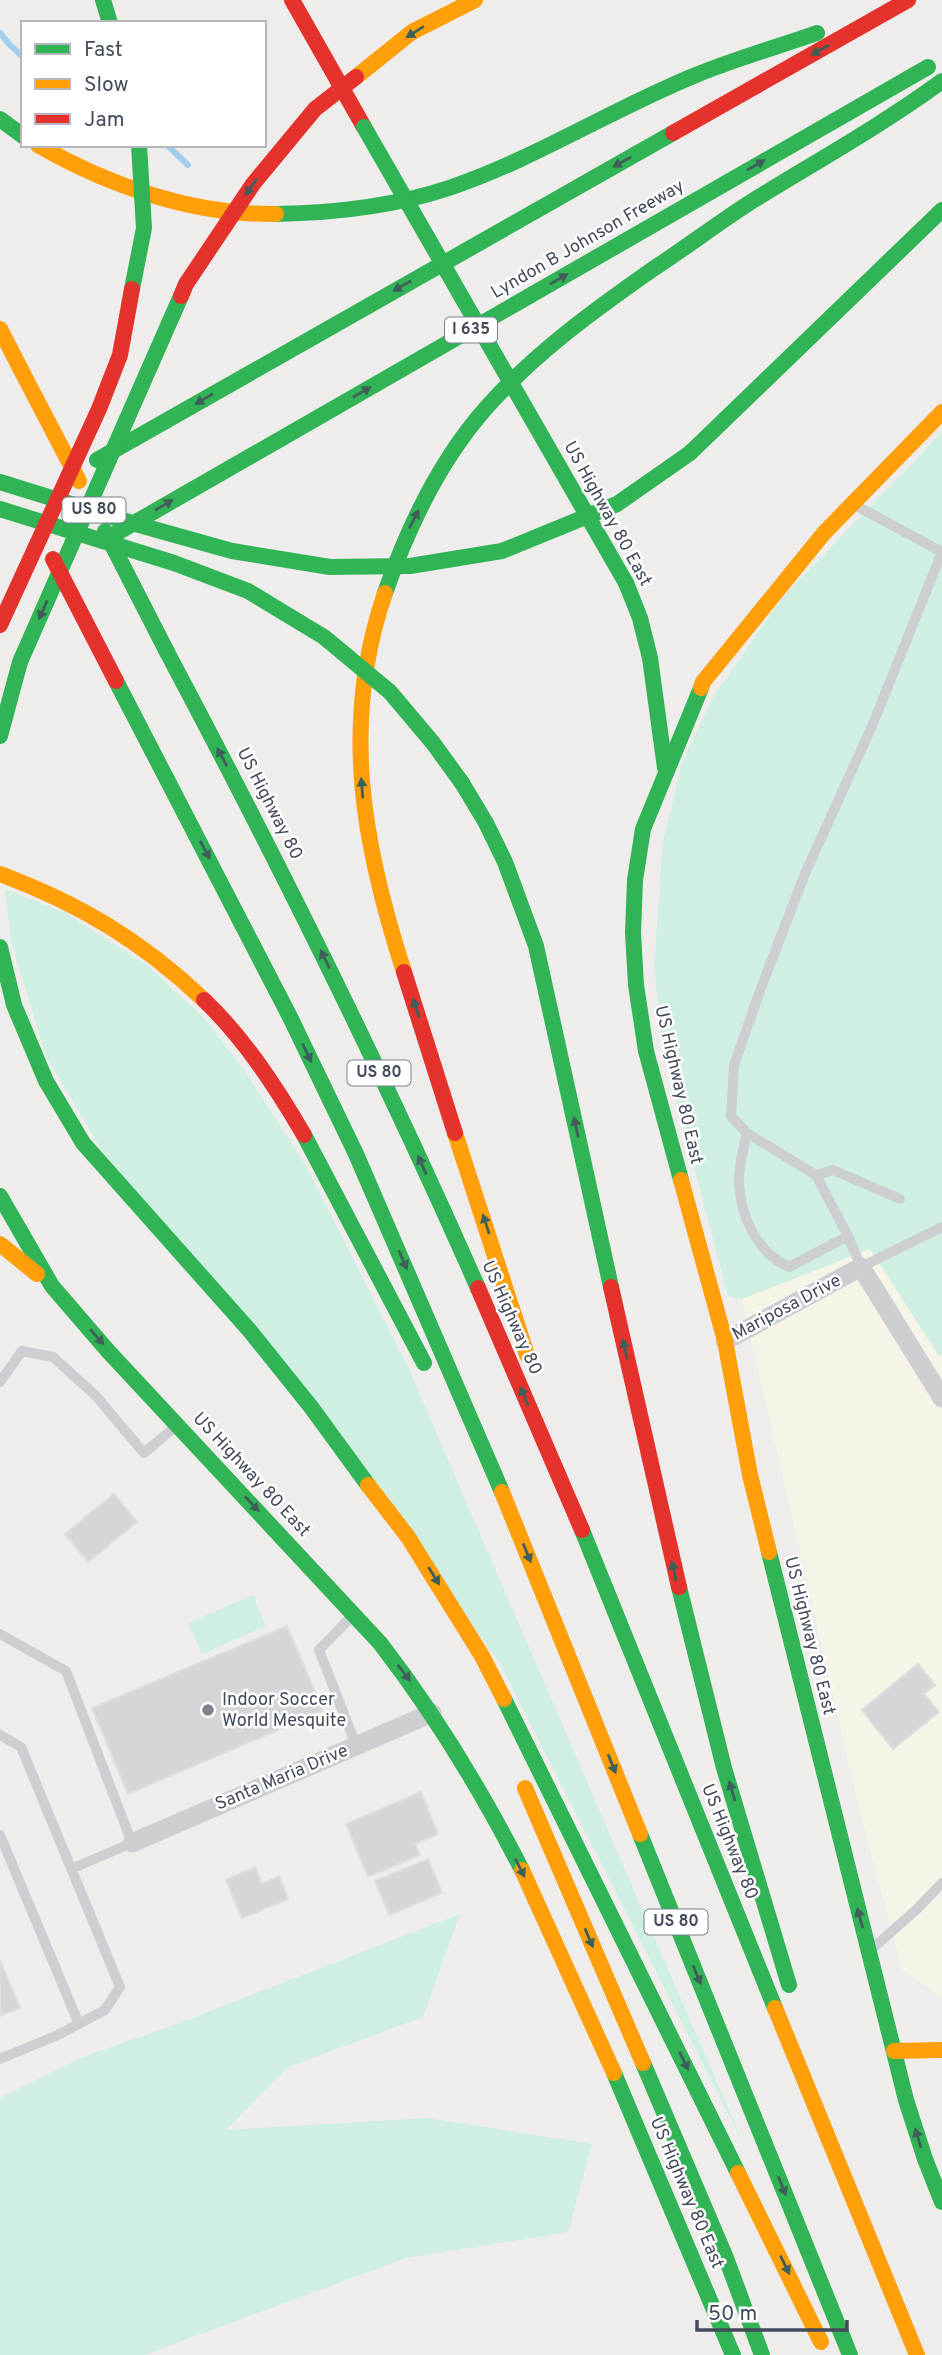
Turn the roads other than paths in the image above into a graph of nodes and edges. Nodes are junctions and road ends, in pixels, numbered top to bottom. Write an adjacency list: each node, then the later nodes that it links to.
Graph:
1 (103, 0): 5 (main road)
2 (292, 0): 23 (main road, US Highway 80 East, bridge)
3 (475, 0): 22 (main road, one-way to 22, bridge)
4 (904, 2): 10 (main road); 18 (main road, one-way to 18)
5 (109, 21)
6 (942, 58): 20 (main road, Lyndon B Johnson Freeway / I 635, one-way to 6)
7 (942, 81): 43 (main road, one-way to 7)
8 (0, 119): 9 (main road)
9 (21, 135)
10 (42, 147)
11 (139, 147): 21 (main road, bridge)
12 (942, 210): 15 (main road, bridge)
13 (0, 329): 43 (main road, US Highway 80 / US 80, one-way to 13, bridge)
14 (942, 412): 16 (main road)
15 (3, 475): 41 (main road, US 80, one-way to 41, bridge)
16 (853, 504): 19 (lane); 23 (main road)
17 (0, 509): 56 (main road, one-way to 17, bridge)
18 (0, 516)
19 (942, 552): 26 (lane)
20 (0, 602)
21 (0, 625)
22 (0, 736)
23 (666, 770): 35 (main road, US Highway 80 East)
24 (0, 874): 36 (main road)
25 (0, 947): 42 (main road)
26 (747, 1133): 27 (lane); 31 (lane)
27 (816, 1175): 29 (lane); 31 (lane)
28 (0, 1196): 34 (main road, US Highway 80 East)
29 (900, 1199)
30 (942, 1227): 33 (lane)
31 (848, 1236): 33 (lane)
32 (0, 1244): 34 (main road)
33 (861, 1268): 35 (street, Mariposa Drive); 38 (street, Mariposa Drive)
34 (52, 1286): 40 (main road, US Highway 80 East, one-way to 40)
35 (725, 1341): 55 (main road, US Highway 80 East, one-way to 35)
36 (430, 1376)
37 (0, 1382): 40 (lane)
38 (942, 1398)
39 (453, 1419): 41 (main road)
40 (178, 1424): 44 (main road, US Highway 80 East, one-way to 44)
41 (501, 1489): 67 (main road, US 80, one-way to 67)
42 (379, 1501): 46 (main road); 66 (main road, one-way to 66)
43 (571, 1503): 62 (main road, US Highway 80 / US 80)
44 (354, 1615): 47 (main road, US Highway 80 East, one-way to 47); 49 (lane)
45 (0, 1634): 52 (lane)
46 (460, 1652)
47 (432, 1713): 49 (street, Santa Maria Drive); 64 (main road, US Highway 80 East, one-way to 64)
48 (0, 1735): 53 (lane)
49 (356, 1745): 52 (street, Santa Maria Drive)
50 (520, 1777): 65 (main road, one-way to 65)
51 (0, 1835): 57 (lane)
52 (132, 1843): 53 (lane)
53 (71, 1869): 57 (lane)
54 (942, 1883): 55 (lane)
55 (869, 1952): 59 (main road, US Highway 80 East)
56 (796, 2007)
57 (79, 2024): 60 (lane)
58 (942, 2050): 59 (main road)
59 (894, 2052): 63 (main road, US Highway 80 East, one-way to 59)
60 (0, 2059)
61 (818, 2072): 62 (main road)
62 (841, 2172): 68 (main road, US Highway 80 / US 80)
63 (942, 2202)
64 (733, 2355)
65 (762, 2355)
66 (828, 2355)
67 (850, 2355)
68 (917, 2355)

